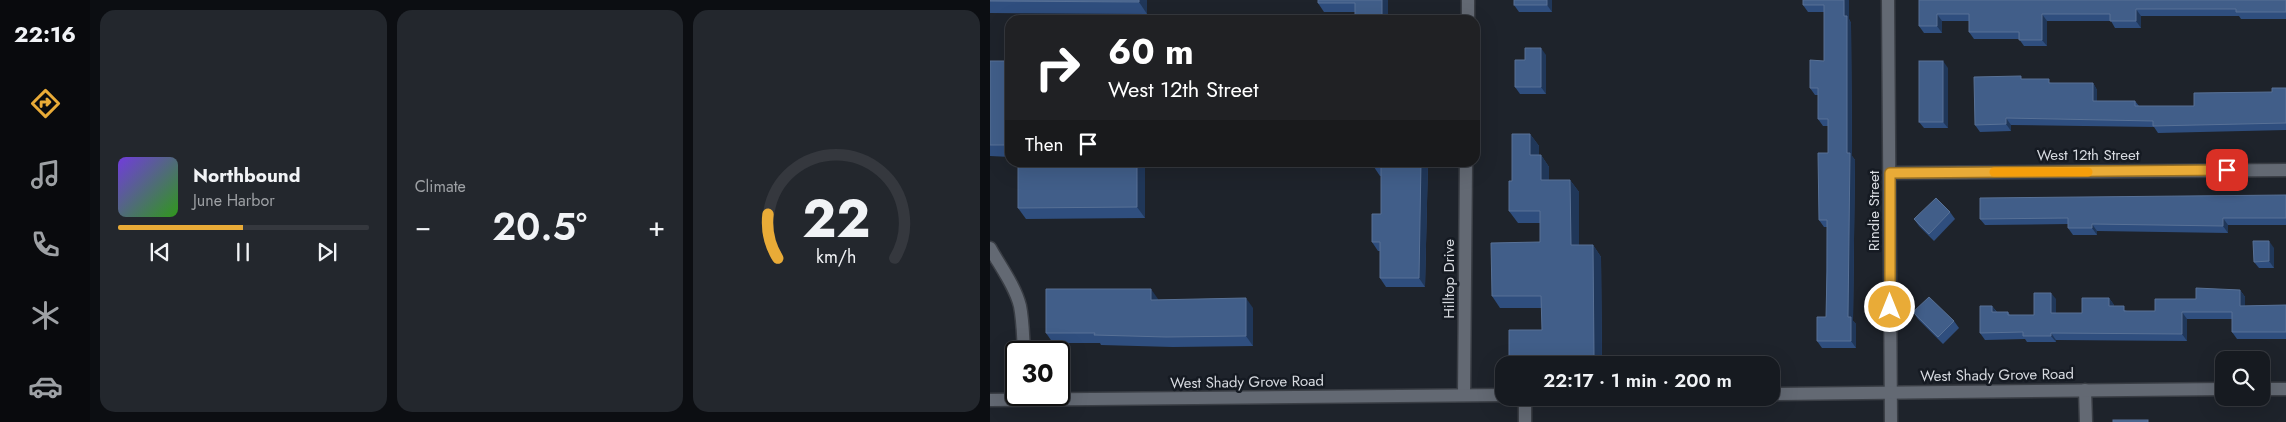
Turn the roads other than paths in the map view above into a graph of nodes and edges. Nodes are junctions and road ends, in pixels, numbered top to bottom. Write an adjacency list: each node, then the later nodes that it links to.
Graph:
1 (1468, 0): 3 (street)
2 (1888, 0): 6 (street, Rindie Street)
3 (1468, 15)
4 (1466, 167): 15 (street, Hilltop Drive)
5 (2286, 170): 6 (street, West 12th Street)
6 (1890, 173): 13 (street, Rindie Street)
7 (990, 248): 8 (street)
8 (1024, 341)
9 (2215, 389): 12 (street, West Shady Grove Road)
10 (2270, 389): 11 (street)
11 (2286, 389)
12 (2085, 390): 13 (street, West Shady Grove Road); 21 (street)
13 (1891, 393): 14 (street, West Shady Grove Road); 20 (street, Rindie Street)
14 (1780, 394)
15 (1464, 395): 16 (street, West Shady Grove Road); 17 (street, West Shady Grove Road)
16 (1495, 395)
17 (1070, 398)
18 (1524, 406): 19 (street)
19 (1525, 422)
20 (1891, 422)
21 (2086, 422)

